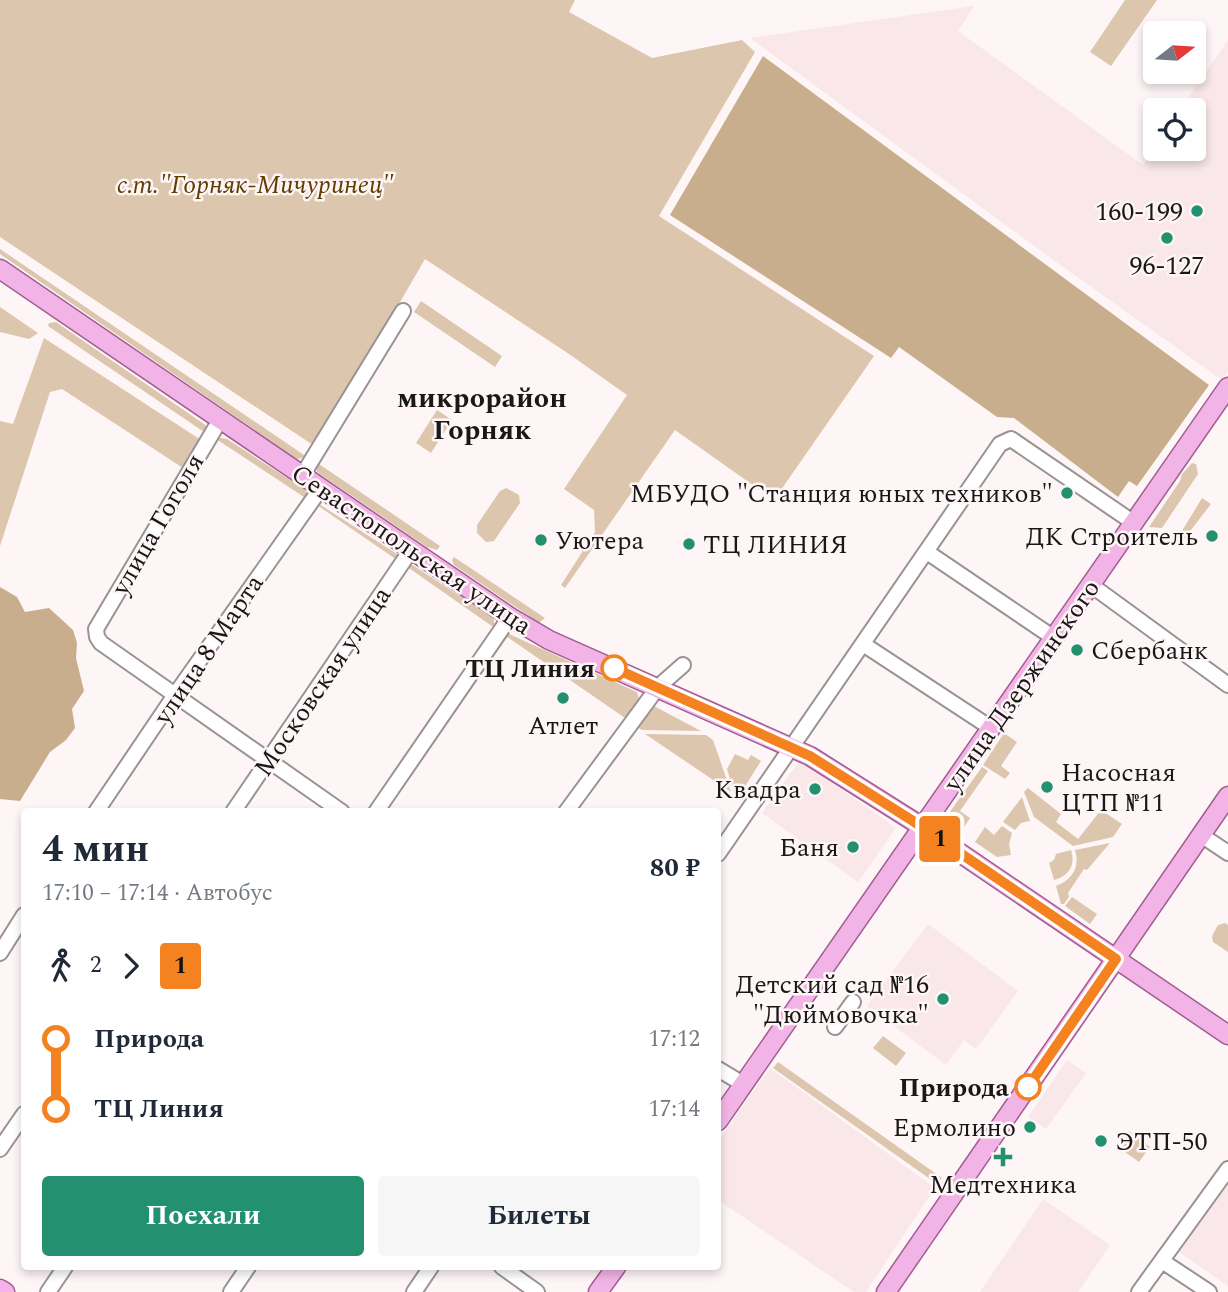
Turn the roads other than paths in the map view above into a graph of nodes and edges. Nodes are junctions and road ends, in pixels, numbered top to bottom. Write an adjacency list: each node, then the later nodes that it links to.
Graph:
1 (0, 268): 4 (main road, Севастопольская улица)
2 (403, 312): 5 (street)
3 (1228, 387): 7 (main road, улица Дзержинского)
4 (220, 420): 5 (main road, Севастопольская улица); 17 (street, улица Гоголя)
5 (302, 476): 6 (main road, Севастопольская улица)
6 (321, 488): 8 (main road, Севастопольская улица); 17 (street, улица 8 Марта)
7 (1134, 523): 9 (street); 10 (main road, улица Дзержинского)
8 (411, 550): 11 (main road, Севастопольская улица); 20 (street, Московская улица)
9 (927, 552): 12 (street); 13 (street)
10 (1091, 585): 12 (main road, улица Дзержинского); 15 (street)
11 (510, 617): 16 (main road, Севастопольская улица); 25 (street)
12 (1054, 638): 18 (main road, улица Дзержинского)
13 (863, 644): 18 (street); 19 (street)
14 (683, 665): 16 (street)
15 (1228, 685)
16 (658, 687): 19 (main road, Севастопольская улица); 26 (street)
17 (175, 695): 20 (street); 22 (street, улица 8 Марта)
18 (991, 728): 27 (main road, улица Дзержинского)
19 (792, 748): 27 (main road, Севастопольская улица); 29 (street)
20 (268, 761): 23 (street, Московская улица); 24 (street)
21 (1228, 796): 28 (main road)
22 (99, 808)
23 (236, 808)
24 (336, 808)
25 (379, 808)
26 (569, 808)
27 (923, 827): 33 (main road, Севастопольская улица); 38 (main road, улица Дзержинского)
28 (1201, 835): 30 (street); 33 (main road)
29 (721, 851)
30 (1228, 853)
31 (20, 930): 32 (street)
32 (0, 954)
33 (1116, 959): 36 (main road, Севастопольская улица); 56 (main road)
34 (853, 1002): 35 (street)
35 (835, 1027)
36 (1228, 1035)
37 (721, 1071): 38 (street)
38 (743, 1084): 39 (main road, улица Дзержинского)
39 (721, 1117)
40 (21, 1118): 41 (street)
41 (0, 1149)
42 (1228, 1169): 43 (street)
43 (1162, 1261): 57 (street); 58 (street)
44 (63, 1270): 51 (street)
45 (246, 1270): 52 (street)
46 (429, 1270): 53 (street)
47 (506, 1270): 54 (street)
48 (614, 1270): 55 (main road)
49 (0, 1289): 50 (main road)
50 (5, 1292)
51 (48, 1292)
52 (230, 1292)
53 (414, 1292)
54 (537, 1292)
55 (598, 1292)
56 (886, 1292)
57 (1139, 1292)
58 (1209, 1292)

